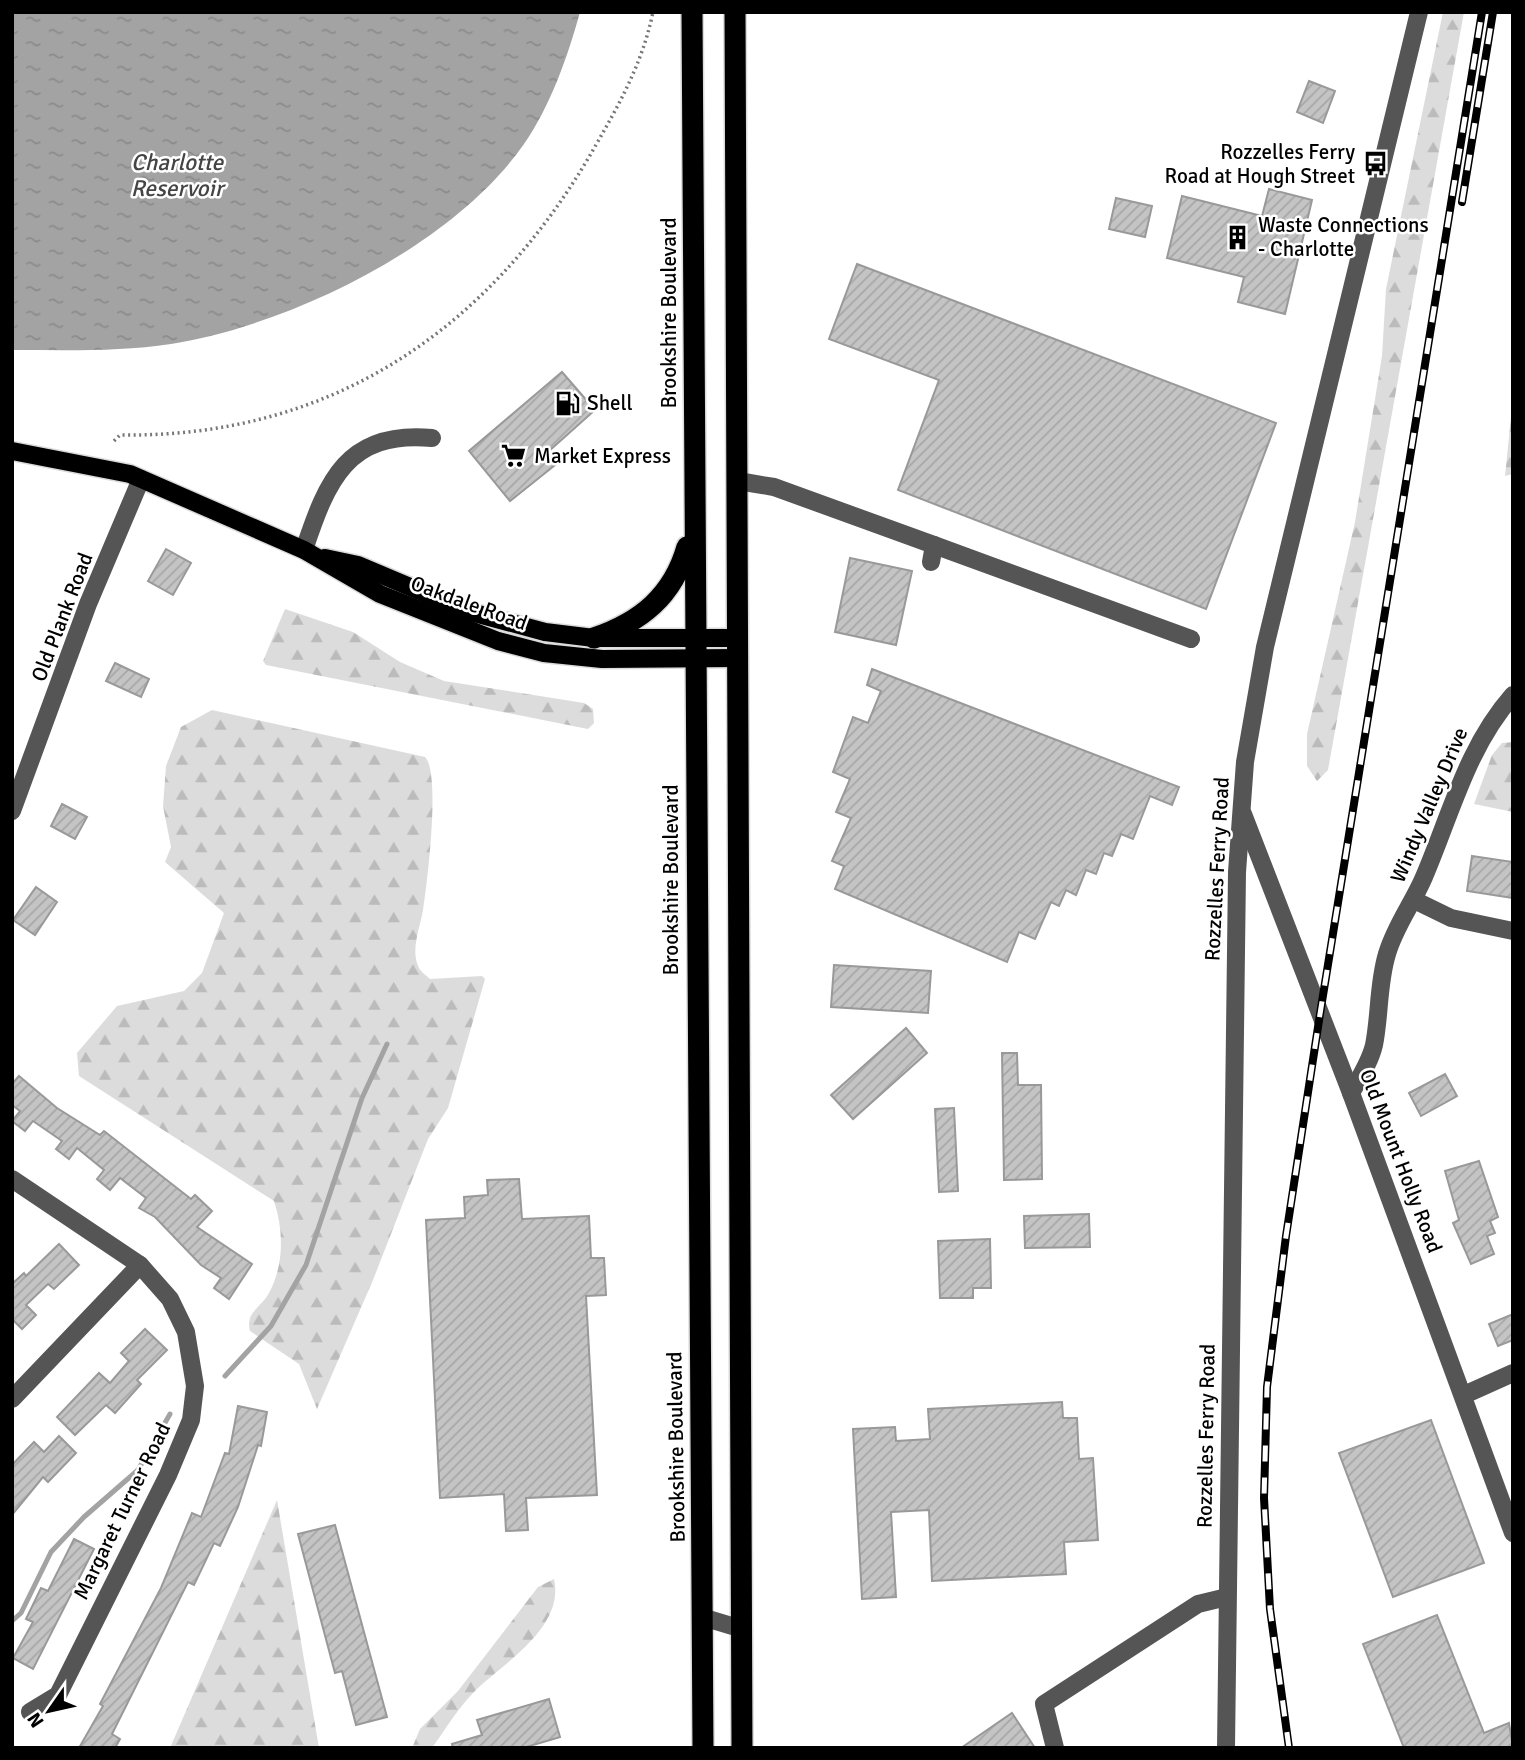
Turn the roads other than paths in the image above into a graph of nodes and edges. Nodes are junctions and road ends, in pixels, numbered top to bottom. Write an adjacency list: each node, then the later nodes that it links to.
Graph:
1 (692, 12): 9 (highway, Brookshire Boulevard)
2 (735, 12): 8 (highway)
3 (1413, 14): 16 (street, Rozzelles Ferry Road)
4 (432, 438): 10 (street)
5 (12, 441): 7 (main road, Oakdale Road)
6 (12, 452): 7 (main road, Oakdale Road)
7 (136, 477): 10 (main road, Oakdale Road); 17 (street, Old Plank Road)
8 (738, 481): 12 (street); 13 (highway)
9 (694, 525): 11 (highway); 14 (highway, Brookshire Boulevard)
10 (312, 554): 11 (main road, Oakdale Road); 14 (main road, Oakdale Road)
11 (594, 638): 14 (main road, Oakdale Road)
12 (1191, 639)
13 (738, 648): 14 (main road, Oakdale Road); 29 (highway)
14 (694, 649): 28 (highway, Brookshire Boulevard)
15 (1513, 695): 18 (street, Windy Valley Drive)
16 (1241, 807): 20 (street, Old Mount Holly Road); 27 (street, Rozzelles Ferry Road)
17 (12, 811)
18 (1414, 900): 19 (street); 20 (street, Windy Valley Drive)
19 (1513, 931)
20 (1351, 1093): 24 (street, Old Mount Holly Road)
21 (12, 1179): 22 (street, Margaret Turner Road)
22 (140, 1265): 25 (street); 30 (street, Margaret Turner Road)
23 (1513, 1373): 24 (street)
24 (1464, 1395): 26 (street, Old Mount Holly Road)
25 (12, 1399)
26 (1513, 1533)
27 (1227, 1597): 33 (street); 34 (street, Rozzelles Ferry Road)
28 (702, 1618): 29 (street); 31 (highway, Brookshire Boulevard)
29 (742, 1629): 32 (highway)
30 (30, 1712)
31 (702, 1748)
32 (742, 1748)
33 (1055, 1748)
34 (1226, 1748)

